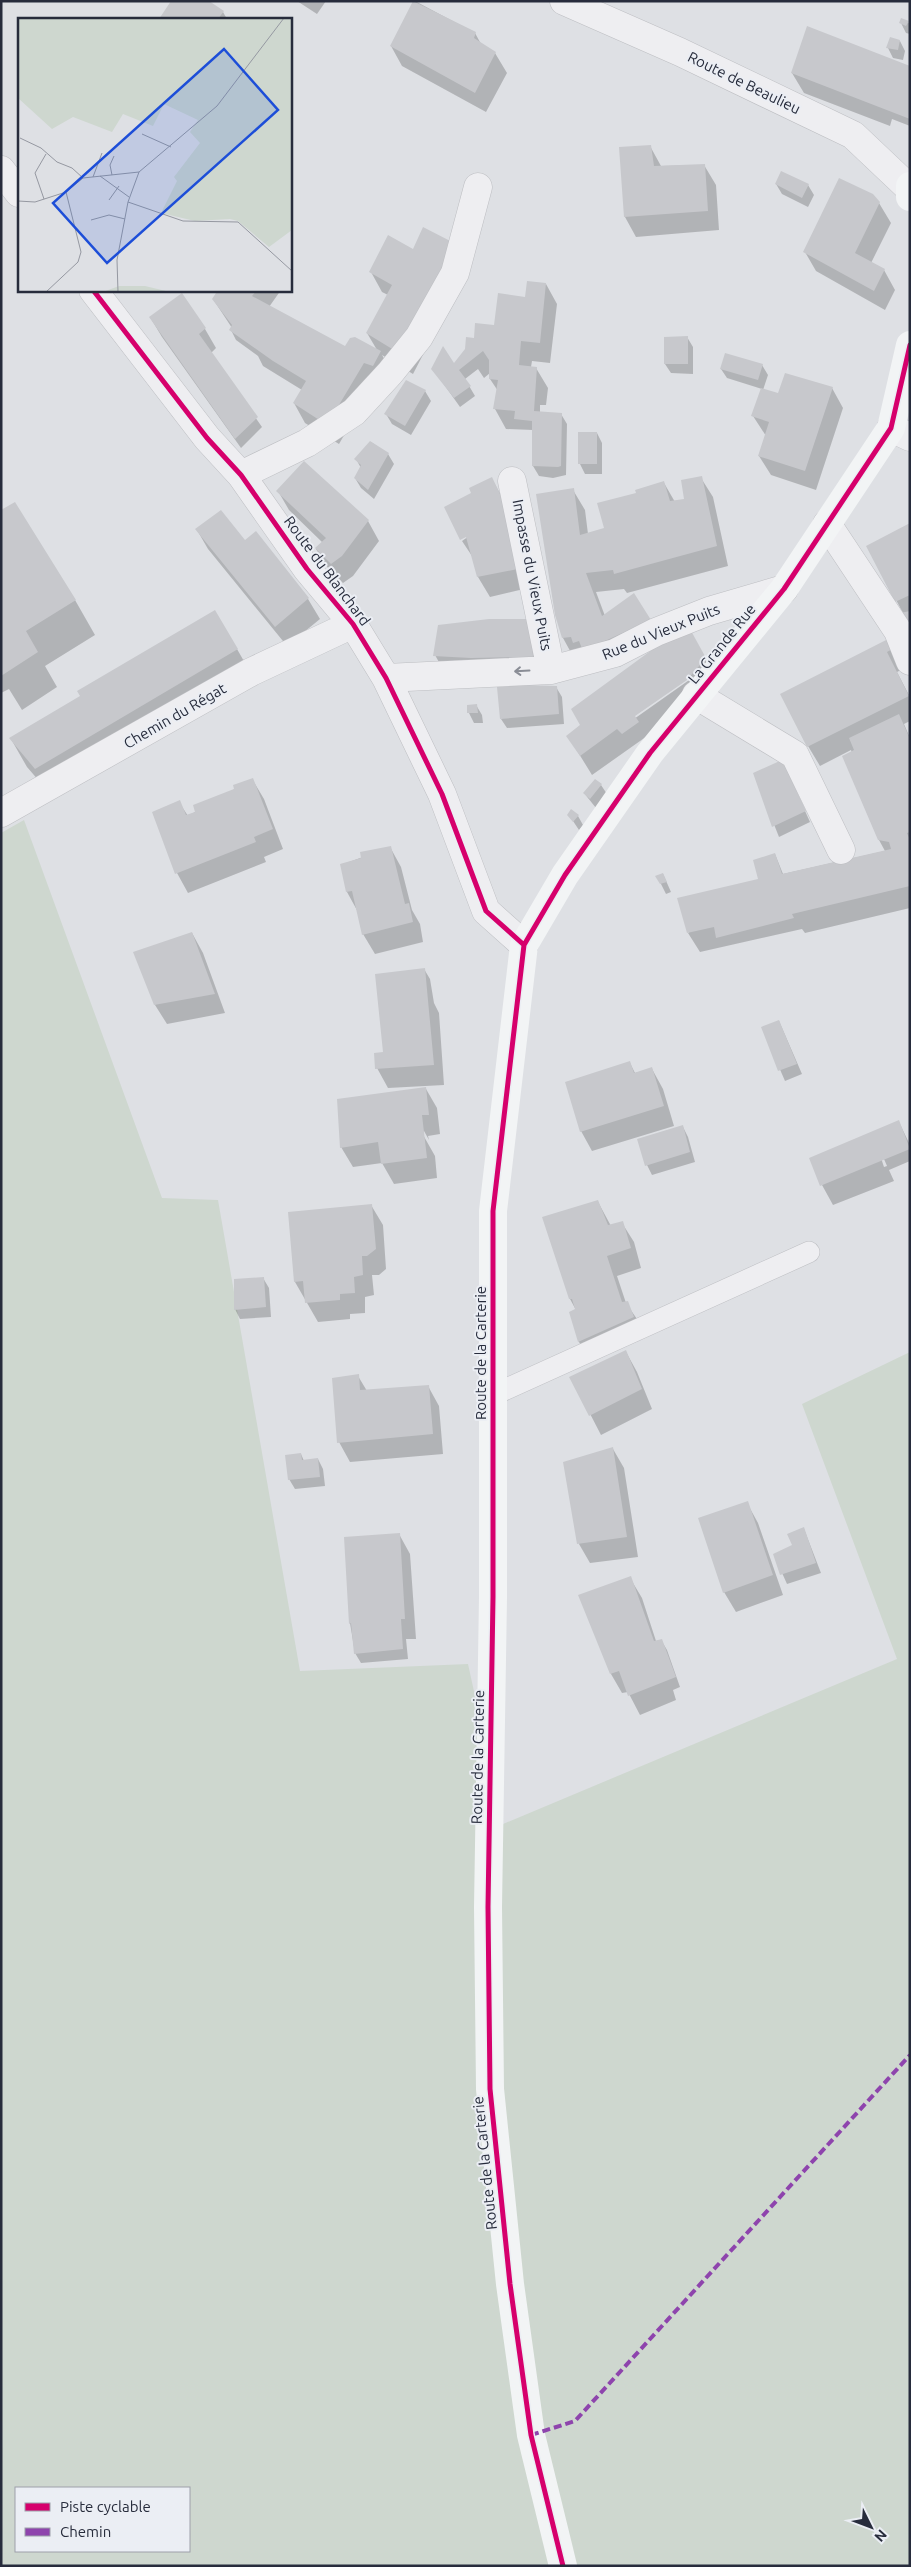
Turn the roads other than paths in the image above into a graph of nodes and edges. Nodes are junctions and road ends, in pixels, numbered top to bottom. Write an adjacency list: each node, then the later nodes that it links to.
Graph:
1 (564, 1): 4 (street, Route de Beaulieu)
2 (1, 170): 5 (street)
3 (478, 187): 9 (street)
4 (909, 190)
5 (18, 192)
6 (94, 291): 9 (street, Route du Blanchard)
7 (910, 345): 8 (street, La Grande Rue)
8 (900, 432): 11 (street, La Grande Rue)
9 (241, 475): 13 (street, Route du Blanchard)
10 (512, 480): 15 (street, Impasse du Vieux Puits)
11 (827, 524): 12 (street, La Grande Rue); 14 (street)
12 (784, 588): 15 (street, Rue du Vieux Puits); 17 (street, La Grande Rue)
13 (353, 624): 16 (street, Route du Blanchard); 18 (street, Chemin du Régat)
14 (910, 661)
15 (551, 670): 16 (street, Rue du Vieux Puits, one-way to 16)
16 (386, 678): 20 (street, Route du Blanchard)
17 (696, 695): 19 (street); 20 (street, La Grande Rue)
18 (1, 813)
19 (840, 850)
20 (524, 945): 22 (street, Route de la Carterie)
21 (809, 1252): 22 (lane)
22 (493, 1395): 23 (street, Route de la Carterie)
23 (563, 2566)

